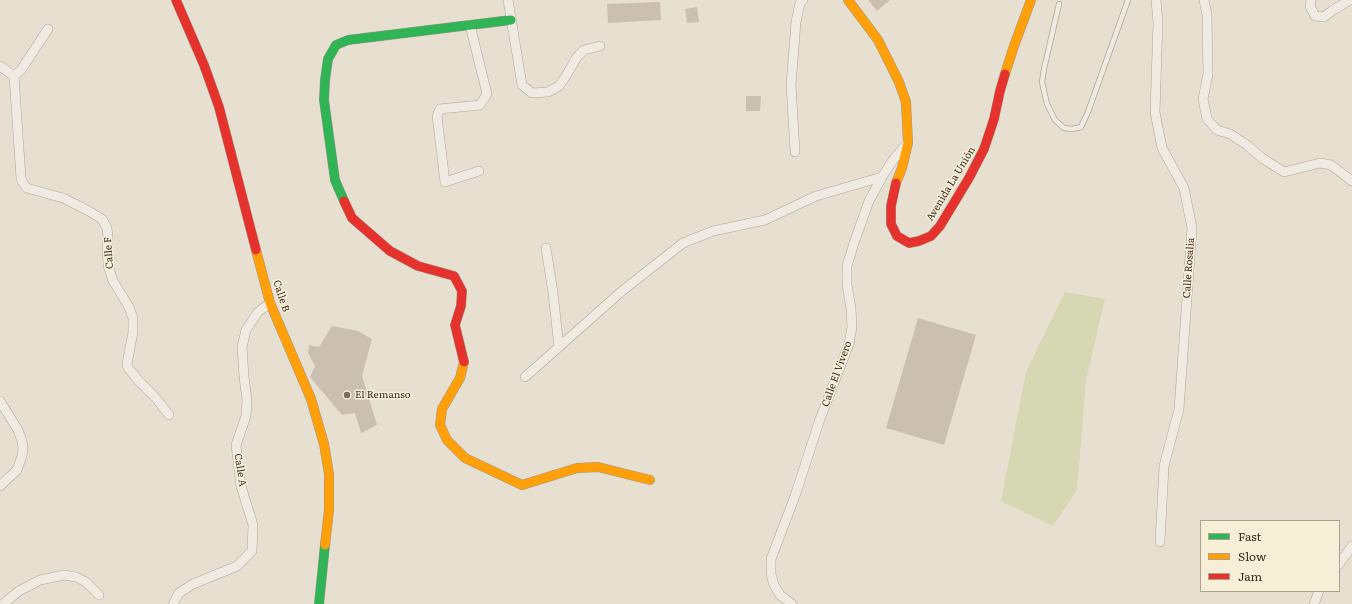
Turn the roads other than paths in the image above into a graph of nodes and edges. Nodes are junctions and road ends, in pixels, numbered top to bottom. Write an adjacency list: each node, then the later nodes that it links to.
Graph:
1 (176, 0): 24 (street, Calle B)
2 (508, 0): 12 (street)
3 (803, 0): 19 (street)
4 (848, 0): 18 (street, Avenida La Unión)
5 (1031, 0): 18 (street, Avenida La Unión)
6 (1128, 0): 11 (lane)
7 (1156, 0): 31 (street, Calle Rosalia)
8 (1204, 0): 22 (street)
9 (1311, 0): 10 (street)
10 (1350, 0)
11 (1059, 4)
12 (511, 20): 13 (street); 15 (street)
13 (470, 24): 20 (street); 29 (street)
14 (48, 29): 17 (street)
15 (600, 46)
16 (0, 66): 17 (street)
17 (14, 76): 28 (street, Calle F)
18 (908, 143): 21 (street, Calle El Vivero)
19 (795, 152)
20 (479, 172)
21 (882, 177): 25 (street); 39 (street, Calle El Vivero)
22 (1352, 181)
23 (546, 248): 25 (street)
24 (270, 303): 37 (street, Calle A); 38 (street, Calle B)
25 (559, 347): 26 (street)
26 (525, 377)
27 (0, 401): 30 (street)
28 (169, 415)
29 (650, 480)
30 (0, 486)
31 (1160, 542)
32 (1352, 546): 33 (street)
33 (1340, 563)
34 (1319, 592): 40 (street)
35 (99, 596): 36 (street)
36 (3, 604)
37 (173, 604)
38 (319, 604)
39 (792, 604)
40 (1314, 604)

